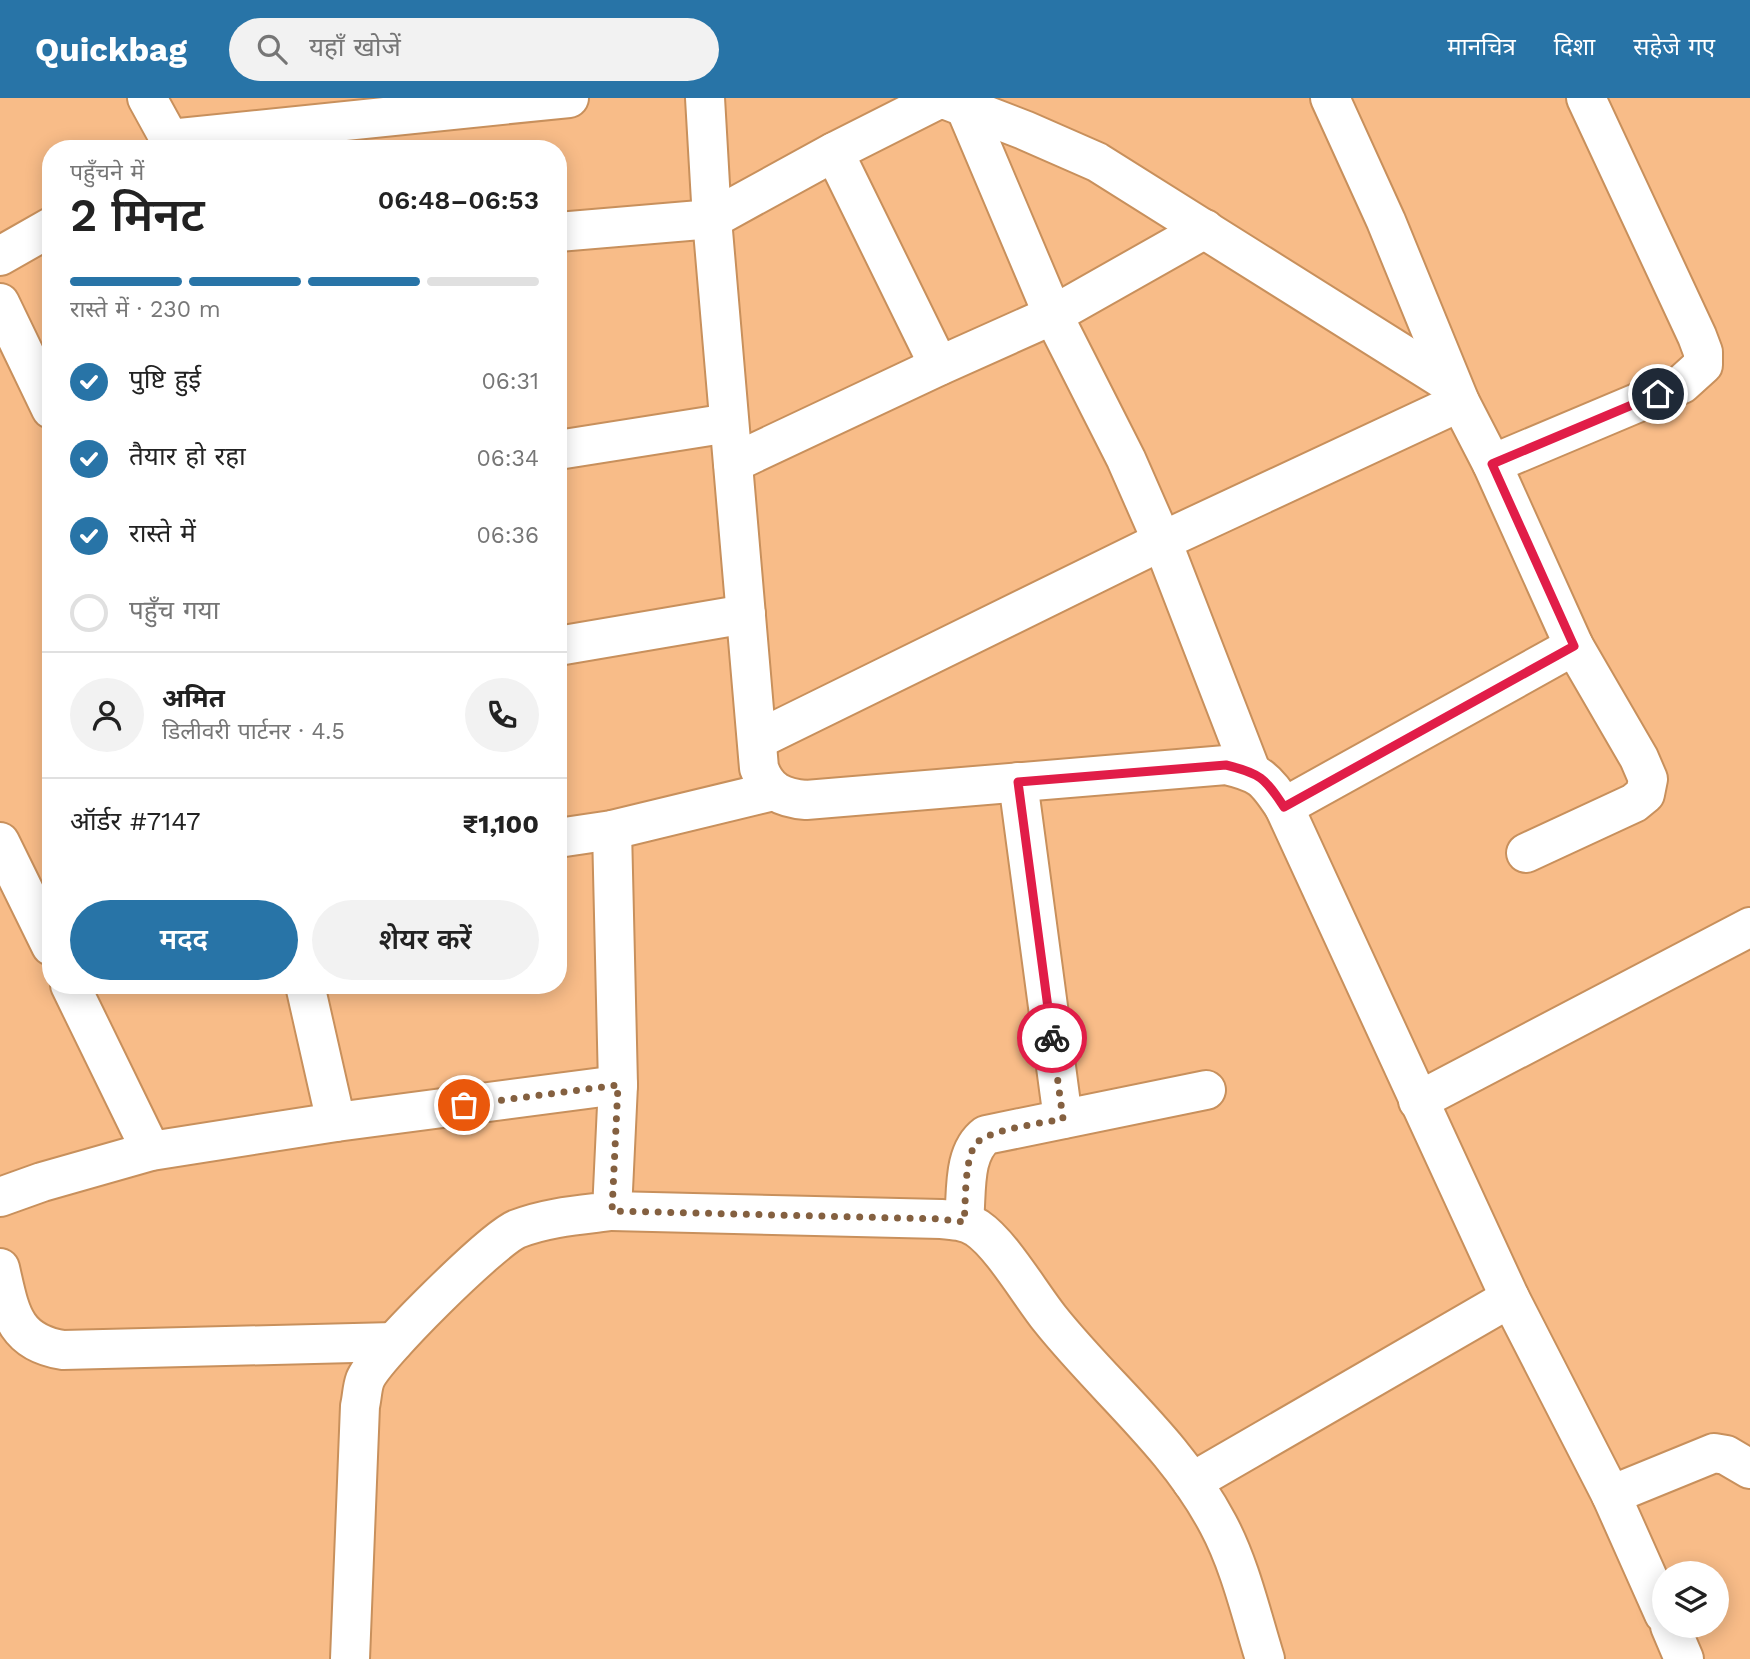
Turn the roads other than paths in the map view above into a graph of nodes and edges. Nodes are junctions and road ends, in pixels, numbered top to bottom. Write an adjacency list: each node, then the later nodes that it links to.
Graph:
1 (147, 98): 7 (street)
2 (569, 98): 8 (street)
3 (705, 98): 10 (street)
4 (1330, 98): 19 (street)
5 (1586, 98): 23 (street)
6 (965, 107): 9 (street); 11 (street); 16 (street)
7 (170, 140)
8 (207, 140)
9 (834, 152): 10 (street); 17 (street)
10 (712, 219): 12 (street); 20 (street)
11 (1205, 229): 16 (street); 19 (street)
12 (567, 231)
13 (42, 233): 14 (street)
14 (0, 256)
15 (0, 303): 18 (street)
16 (1053, 315): 17 (street); 24 (street)
17 (939, 366): 22 (street)
18 (42, 390)
19 (1456, 394): 23 (street); 24 (street)
20 (729, 424): 21 (street); 22 (street)
21 (567, 449)
22 (733, 463): 25 (street)
23 (1492, 464): 27 (street)
24 (1162, 541): 28 (street); 29 (street)
25 (746, 614): 26 (street); 28 (street)
26 (567, 644)
27 (1574, 646): 32 (street); 36 (street)
28 (757, 740): 31 (street)
29 (1251, 771): 30 (street); 32 (street)
30 (1018, 782): 31 (street); 44 (street)
31 (773, 791): 33 (street)
32 (1284, 807): 43 (street)
33 (612, 830): 34 (street); 41 (street)
34 (567, 837)
35 (0, 842): 38 (street)
36 (1526, 853)
37 (1750, 927): 43 (street)
38 (42, 928)
39 (74, 994): 46 (street)
40 (307, 994): 45 (street)
41 (618, 1085): 45 (street); 48 (street)
42 (1206, 1090): 44 (street)
43 (1418, 1101): 51 (street)
44 (1063, 1119): 49 (street)
45 (336, 1122): 46 (street)
46 (151, 1151): 47 (street)
47 (0, 1197)
48 (612, 1211): 49 (street); 52 (street)
49 (964, 1222): 54 (street)
50 (0, 1268): 52 (street)
51 (1510, 1298): 54 (street); 55 (street)
52 (394, 1342): 58 (street)
53 (1750, 1469): 55 (street)
54 (1192, 1482): 59 (street)
55 (1611, 1495): 56 (street)
56 (1652, 1587)
57 (1675, 1638): 60 (street)
58 (350, 1659)
59 (1265, 1659)
60 (1684, 1659)

